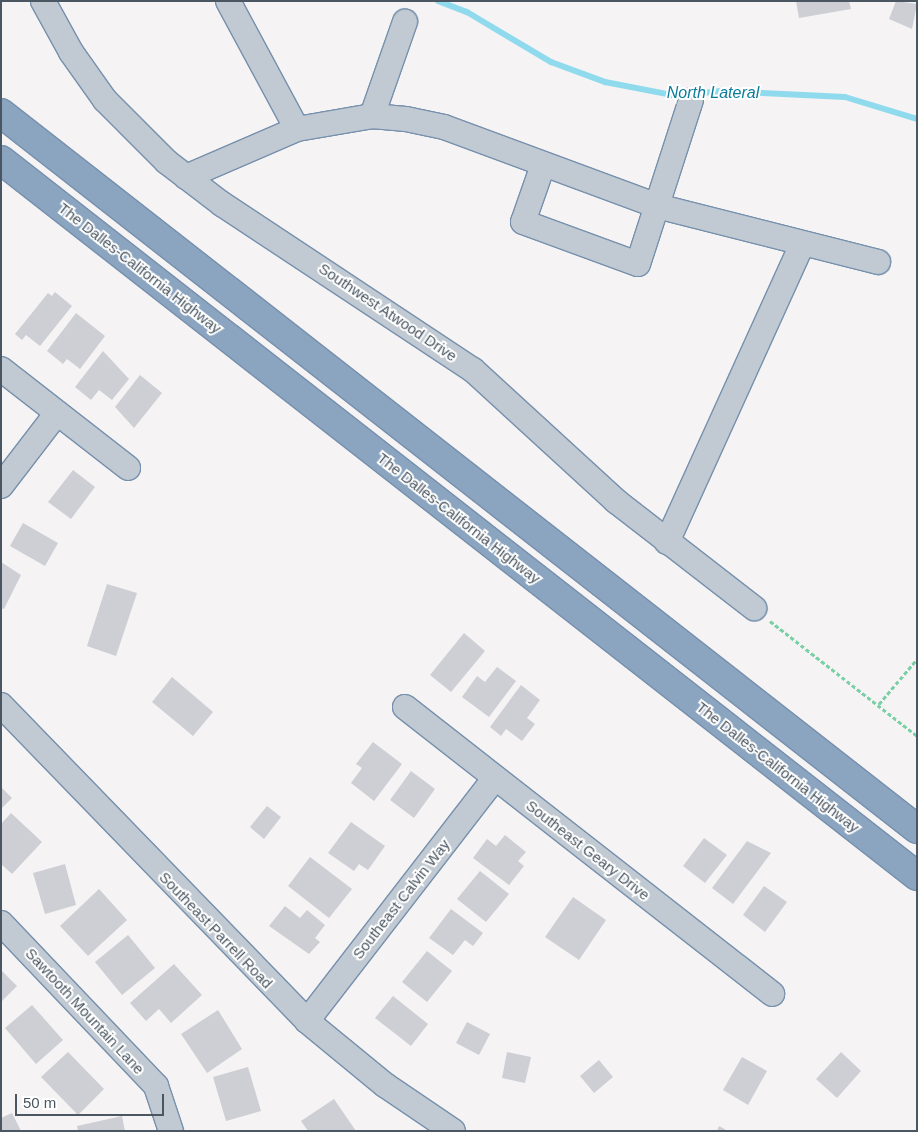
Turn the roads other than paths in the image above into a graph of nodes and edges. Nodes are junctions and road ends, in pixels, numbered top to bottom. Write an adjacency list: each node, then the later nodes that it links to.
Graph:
1 (43, 1): 10 (street, Southwest Atwood Drive)
2 (228, 1): 7 (street)
3 (405, 22): 6 (street)
4 (691, 100): 11 (street)
5 (1, 114): 23 (highway)
6 (372, 116): 7 (street); 9 (street)
7 (297, 129): 10 (street)
8 (1, 160): 24 (highway, The Dalles-California Highway)
9 (543, 165): 11 (street); 11 (street)
10 (186, 177): 18 (street, Southwest Atwood Drive)
11 (658, 206): 12 (street)
12 (802, 244): 13 (street); 18 (street)
13 (878, 262)
14 (1, 369): 15 (street)
15 (57, 413): 16 (street); 17 (street)
16 (128, 468)
17 (1, 486)
18 (667, 542): 19 (street, Southwest Atwood Drive)
19 (754, 608)
20 (1, 705): 27 (street, Southeast Parrell Road)
21 (405, 706): 22 (street, Southeast Geary Drive)
22 (495, 778): 26 (street, Southeast Geary Drive); 27 (street, Southeast Calvin Way)
23 (913, 825)
24 (917, 876)
25 (1, 923): 29 (street, Sawtooth Mountain Lane)
26 (772, 994)
27 (306, 1021): 28 (street, Southeast Parrell Road)
28 (426, 1124): 30 (street, Southeast Parrell Road)
29 (171, 1131)
30 (453, 1131)

